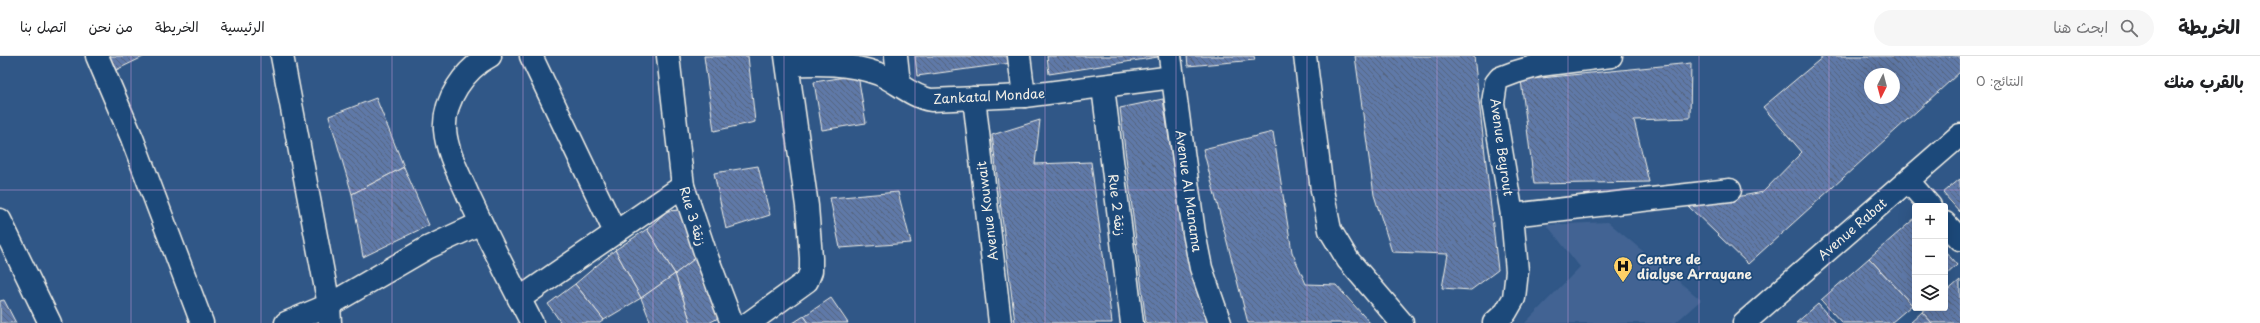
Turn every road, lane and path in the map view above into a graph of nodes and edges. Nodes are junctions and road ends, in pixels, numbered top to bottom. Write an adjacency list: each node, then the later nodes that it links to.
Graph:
1 (97, 56): 31 (street)
2 (282, 56): 29 (street)
3 (531, 56): 26 (street)
4 (668, 56): 19 (street, Rue 3 زنقة)
5 (896, 56): 13 (street)
6 (1020, 56): 15 (street)
7 (1170, 56): 12 (street, Avenue Al Manama)
8 (1305, 56): 39 (street)
9 (1611, 56): 22 (street, Avenue Beyrout)
10 (487, 57): 24 (street)
11 (787, 60): 13 (street, Zankatal Mondae); 35 (street)
12 (1173, 77): 14 (street, Zankatal Mondae); 38 (street, Avenue Al Manama)
13 (899, 84): 16 (street, Zankatal Mondae)
14 (1103, 87): 15 (street, Zankatal Mondae); 37 (street, Rue 2 زنقة)
15 (1024, 96): 16 (street, Zankatal Mondae)
16 (974, 98): 36 (street, Avenue Kouwait)
17 (1960, 135): 18 (street, Avenue Rabat)
18 (1908, 180): 21 (street); 41 (street, Avenue Rabat)
19 (683, 186): 26 (street); 34 (street, Rue 3 زنقة)
20 (1730, 190): 22 (street)
21 (1927, 203)
22 (1512, 216): 40 (street, Avenue Beyrout)
23 (0, 220): 30 (street)
24 (481, 223): 28 (street); 29 (street)
25 (1948, 226): 27 (street)
26 (615, 232): 28 (street)
27 (1960, 240)
28 (519, 299): 33 (street)
29 (329, 314): 32 (street)
30 (50, 323)
31 (202, 323)
32 (286, 323)
33 (532, 323)
34 (732, 323)
35 (749, 323)
36 (1000, 323)
37 (1132, 323)
38 (1220, 323)
39 (1402, 323)
40 (1494, 323)
41 (1744, 323)

